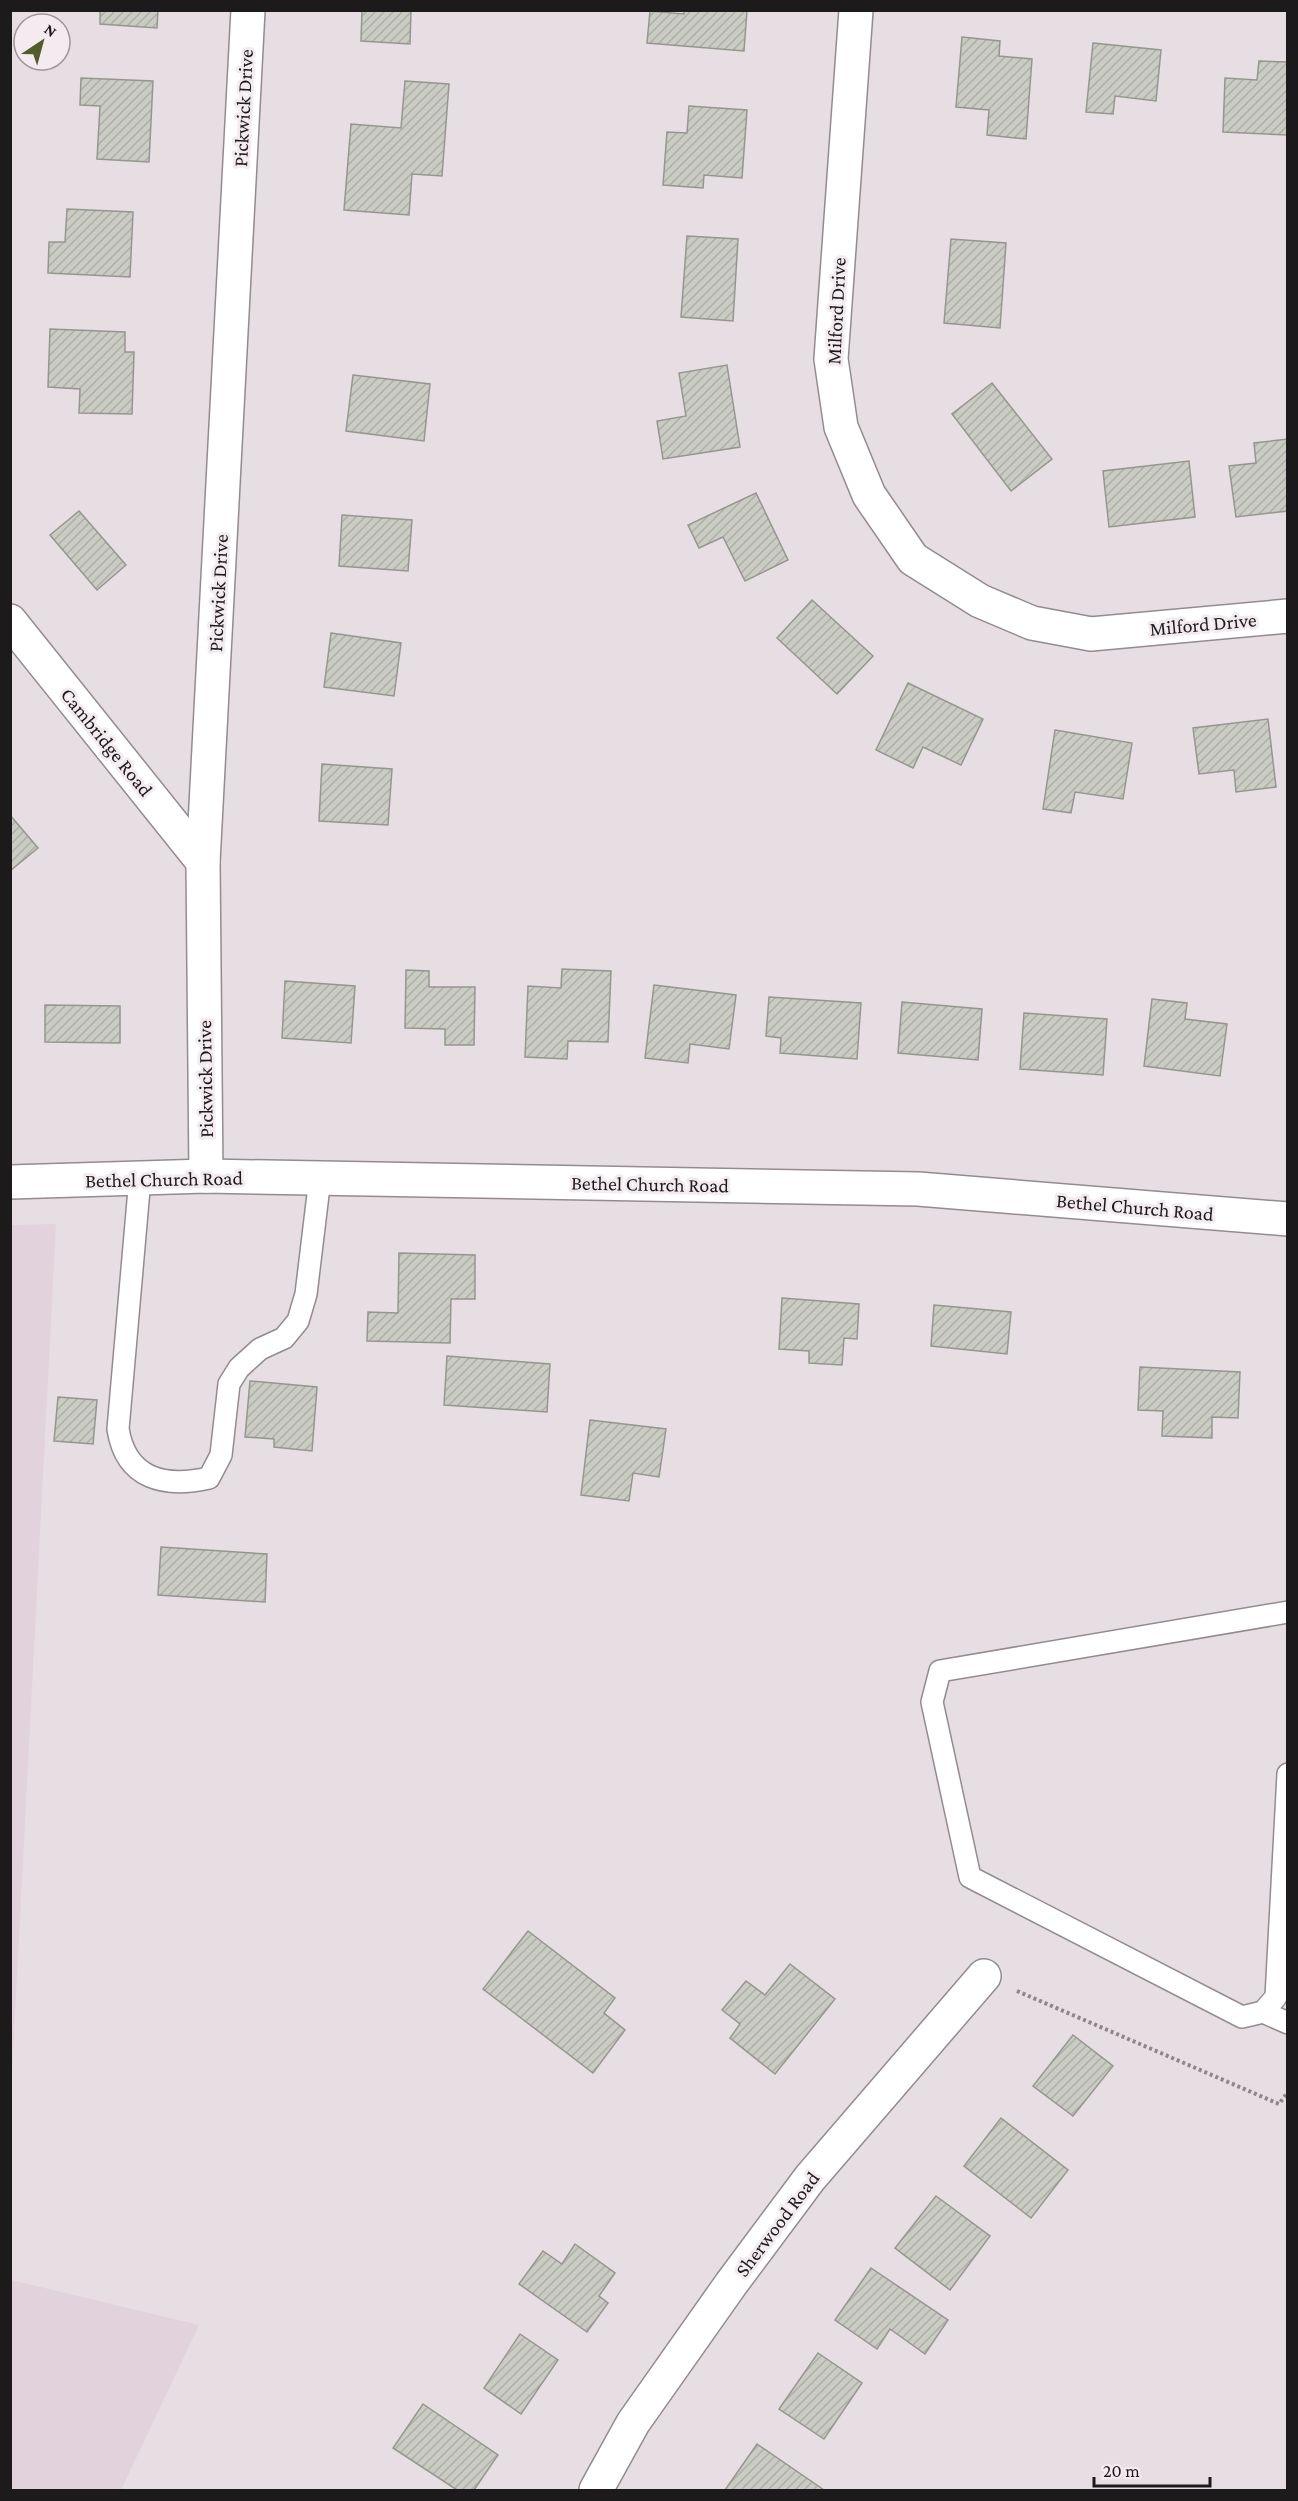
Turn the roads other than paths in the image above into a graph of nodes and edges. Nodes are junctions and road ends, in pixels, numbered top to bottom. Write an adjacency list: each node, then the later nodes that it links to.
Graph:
1 (248, 10): 5 (street, Pickwick Drive)
2 (856, 10): 3 (street, Milford Drive)
3 (1287, 616)
4 (10, 621): 5 (street, Cambridge Road)
5 (203, 862): 6 (street, Pickwick Drive)
6 (206, 1176): 7 (street, Bethel Church Road); 8 (street, Bethel Church Road)
7 (140, 1178): 8 (lane); 9 (street, Bethel Church Road)
8 (320, 1178): 10 (street, Bethel Church Road)
9 (10, 1182)
10 (1287, 1219)
11 (1287, 1612): 14 (lane)
12 (1287, 1774): 14 (lane)
13 (984, 1976): 16 (street, Sherwood Road)
14 (1263, 2012): 15 (lane)
15 (1287, 2023)
16 (596, 2490)

